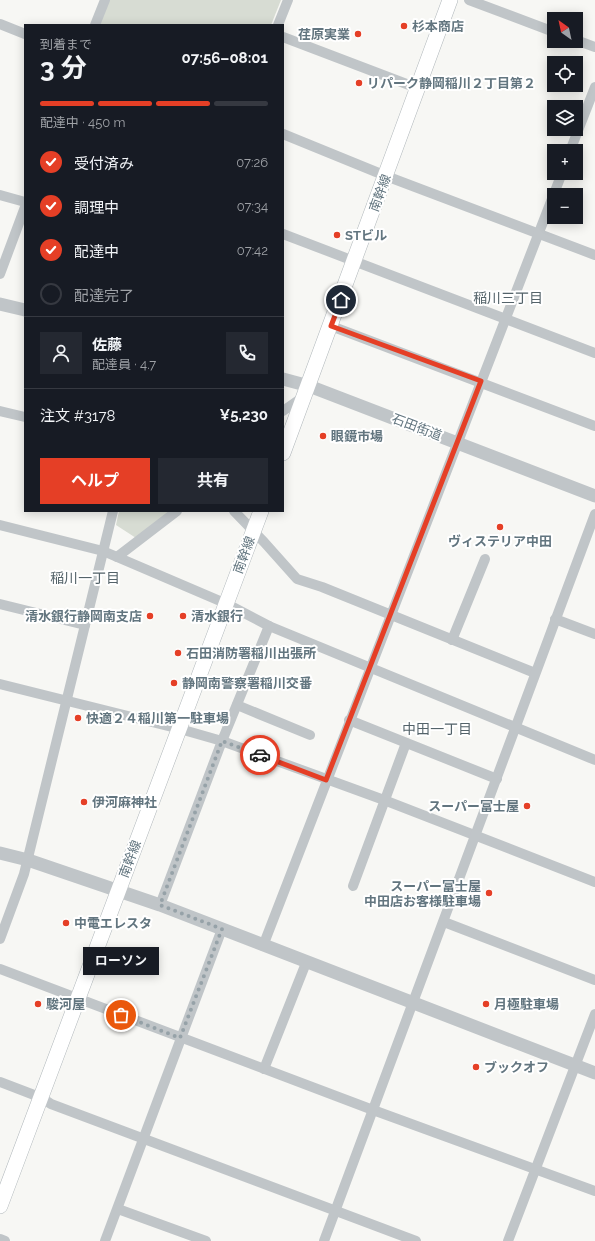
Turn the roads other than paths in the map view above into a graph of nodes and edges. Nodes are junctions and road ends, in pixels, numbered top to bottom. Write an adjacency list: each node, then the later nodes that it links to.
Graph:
1 (105, 0): 6 (street)
2 (288, 0): 7 (street)
3 (450, 0): 14 (main road, 南幹線)
4 (469, 0): 8 (street)
5 (0, 24): 9 (street)
6 (95, 24)
7 (278, 24)
8 (547, 29)
9 (24, 34)
10 (284, 37): 14 (street)
11 (583, 43): 12 (street)
12 (595, 47)
13 (595, 87): 16 (street)
14 (417, 88): 17 (main road, 南幹線)
15 (284, 134): 17 (street)
16 (573, 144)
17 (386, 176): 22 (street); 25 (main road, 南幹線)
18 (559, 180): 22 (street)
19 (0, 195): 20 (street)
20 (24, 202)
21 (24, 210): 26 (street)
22 (539, 233): 24 (street); 29 (street)
23 (284, 234): 25 (street)
24 (595, 255)
25 (355, 261): 29 (street); 30 (main road, 南幹線)
26 (0, 274)
27 (0, 304): 28 (street)
28 (24, 310)
29 (506, 318): 31 (street); 33 (street)
30 (331, 326): 33 (street); 34 (main road, 南幹線)
31 (594, 351)
32 (284, 380): 34 (street, 石田街道)
33 (481, 381): 38 (street); 39 (street)
34 (307, 391): 35 (street); 39 (street, 石田街道); 40 (main road, 南幹線)
35 (284, 410)
36 (0, 411): 37 (street)
37 (24, 417)
38 (595, 426)
39 (457, 442): 41 (street, 石田街道); 54 (street)
40 (284, 450)
41 (595, 496)
42 (113, 512): 49 (street)
43 (176, 512): 50 (street)
44 (235, 512): 48 (street)
45 (261, 512): 48 (main road, 南幹線)
46 (595, 514): 55 (street)
47 (0, 525): 49 (street)
48 (253, 530): 53 (main road, 南幹線); 54 (street)
49 (103, 551): 50 (street); 56 (street)
50 (117, 557): 53 (street)
51 (485, 559): 59 (street)
52 (0, 604): 56 (street)
53 (227, 604): 57 (street); 66 (main road, 南幹線)
54 (391, 614): 59 (street); 60 (street)
55 (555, 619): 58 (street); 61 (street)
56 (85, 626): 63 (street)
57 (269, 626): 60 (street); 64 (street)
58 (595, 634)
59 (452, 640): 61 (street)
60 (369, 669): 65 (street); 67 (street)
61 (535, 673): 67 (street)
62 (0, 684): 63 (street)
63 (67, 701): 66 (street); 77 (street)
64 (237, 705): 68 (street); 69 (street)
65 (349, 720): 70 (street); 73 (street)
66 (180, 728): 69 (street); 80 (main road, 南幹線)
67 (515, 728): 71 (street); 72 (street)
68 (310, 735)
69 (222, 741): 73 (street); 81 (street)
70 (406, 743): 72 (street); 74 (street)
71 (595, 760)
72 (497, 779): 75 (street)
73 (326, 780): 74 (street); 85 (street)
74 (384, 800): 75 (street); 79 (street)
75 (476, 836): 78 (street); 82 (street)
76 (0, 853): 77 (street)
77 (28, 860): 80 (street); 84 (street)
78 (595, 882)
79 (353, 886)
80 (118, 891): 81 (street); 89 (main road, 南幹線)
81 (160, 905): 83 (street)
82 (444, 922): 88 (street); 90 (street)
83 (222, 929): 85 (street); 92 (street)
84 (0, 940)
85 (263, 946): 86 (street)
86 (306, 962): 90 (street); 94 (street)
87 (0, 969): 89 (street)
88 (595, 980)
89 (78, 999): 92 (street); 97 (main road, 南幹線)
90 (413, 1004): 93 (street); 98 (street)
91 (595, 1014): 93 (street)
92 (180, 1038): 94 (street); 99 (street)
93 (575, 1066): 95 (street); 100 (street)
94 (264, 1070): 98 (street)
95 (595, 1074)
96 (0, 1082): 97 (street)
97 (42, 1098): 99 (street); 102 (main road, 南幹線)
98 (373, 1110): 100 (street); 104 (street)
99 (143, 1139): 103 (street); 104 (street)
100 (535, 1168): 101 (street); 111 (street)
101 (595, 1191)
102 (0, 1206)
103 (118, 1208): 107 (street); 108 (street)
104 (335, 1211): 109 (street); 110 (street)
105 (0, 1239): 106 (street)
106 (5, 1241)
107 (105, 1241)
108 (206, 1241)
109 (324, 1241)
110 (416, 1241)
111 (508, 1241)

